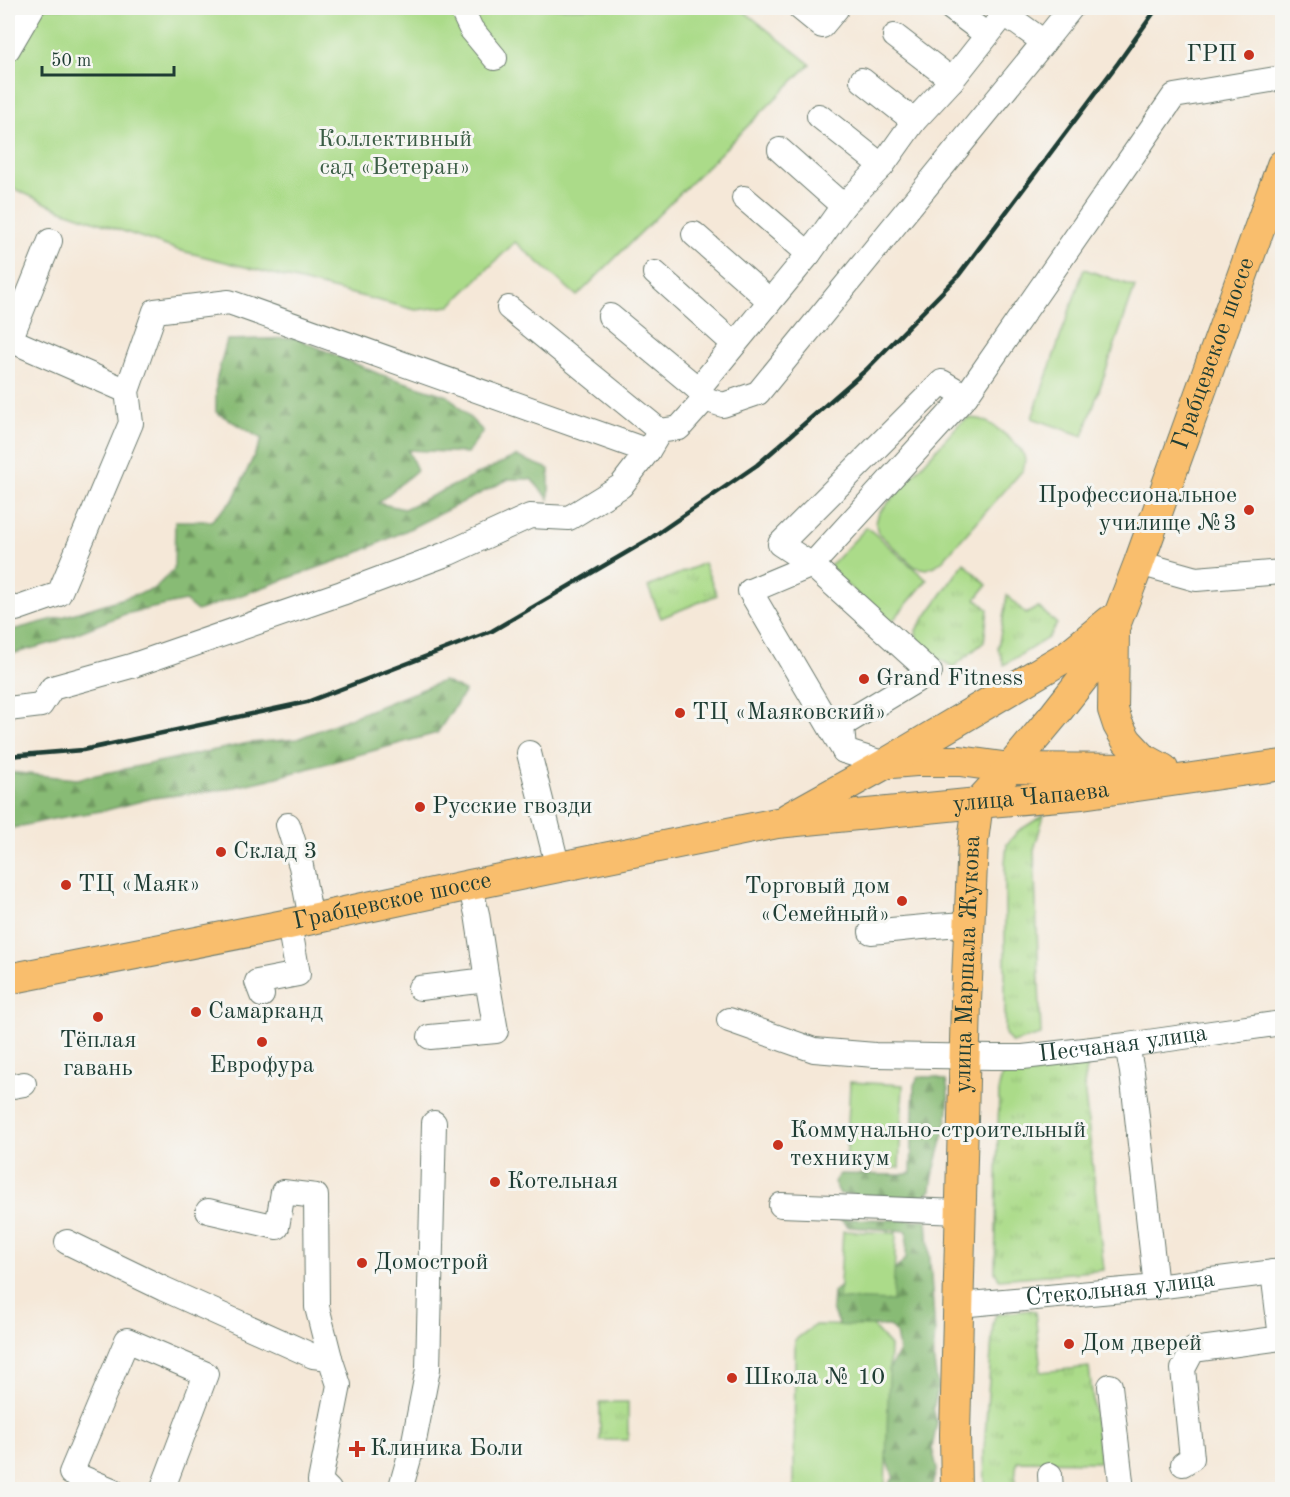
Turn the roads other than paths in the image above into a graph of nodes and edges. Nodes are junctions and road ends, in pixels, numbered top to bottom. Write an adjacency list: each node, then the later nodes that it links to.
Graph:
1 (32, 8): 11 (street)
2 (461, 8): 12 (street)
3 (800, 8): 4 (street)
4 (837, 8)
5 (951, 8): 8 (street)
6 (1071, 8): 10 (street)
7 (1007, 11): 8 (street); 10 (street)
8 (987, 35): 15 (street)
9 (895, 36): 15 (street)
10 (1044, 42): 33 (street)
11 (8, 49)
12 (495, 58)
13 (1282, 78): 34 (street)
14 (862, 80): 17 (street)
15 (952, 80): 17 (street)
16 (819, 116): 19 (street)
17 (914, 121): 19 (street)
18 (780, 150): 22 (street)
19 (882, 165): 22 (street)
20 (1282, 165): 36 (main road, Грабцевское шоссе)
21 (744, 198): 25 (street)
22 (843, 206): 25 (street)
23 (694, 234): 27 (street)
24 (50, 241): 30 (street)
25 (809, 254): 27 (street)
26 (655, 273): 31 (street)
27 (770, 301): 31 (street)
28 (509, 308): 35 (street)
29 (610, 316): 33 (street)
30 (9, 340): 32 (street)
31 (734, 344): 33 (street)
32 (127, 391): 35 (street); 39 (street)
33 (701, 394): 35 (street)
34 (966, 396): 37 (street); 37 (street)
35 (654, 441): 41 (street)
36 (1140, 563): 38 (street); 40 (main road, Грабцевское шоссе)
37 (812, 565): 42 (street); 42 (street)
38 (1282, 572)
39 (8, 606)
40 (1118, 619): 44 (main road, Грабцевское шоссе); 46 (main road, улица Маршала Жукова); 47 (main road)
41 (8, 709)
42 (844, 751): 44 (street)
43 (529, 753): 52 (street)
44 (885, 764): 46 (main road); 50 (main road, Грабцевское шоссе)
45 (1282, 765): 48 (main road, улица Чапаева)
46 (1010, 768): 47 (main road); 49 (main road, улица Маршала Жукова)
47 (1163, 769): 48 (main road)
48 (1245, 770): 49 (main road, улица Чапаева)
49 (978, 803): 50 (main road, улица Чапаева); 55 (main road, улица Маршала Жукова)
50 (777, 823): 52 (main road, Грабцевское шоссе)
51 (288, 825): 54 (street)
52 (558, 868): 53 (main road, Грабцевское шоссе)
53 (470, 885): 54 (main road, Грабцевское шоссе); 58 (street)
54 (300, 921): 57 (main road, Грабцевское шоссе); 60 (street)
55 (969, 924): 56 (street); 65 (main road, улица Маршала Жукова)
56 (871, 932)
57 (8, 979)
58 (488, 980): 59 (street); 63 (street)
59 (420, 988)
60 (262, 995)
61 (729, 1020): 65 (street, Песчаная улица)
62 (1282, 1023): 64 (street, Песчаная улица)
63 (430, 1037)
64 (1127, 1045): 65 (street, Песчаная улица); 72 (street)
65 (965, 1056): 69 (main road, улица Маршала Жукова)
66 (434, 1123): 81 (street)
67 (781, 1205): 69 (street)
68 (208, 1211): 75 (street)
69 (960, 1212): 73 (main road, улица Маршала Жукова)
70 (67, 1242): 75 (street)
71 (1278, 1272): 72 (street, Стекольная улица); 74 (street)
72 (1156, 1287): 73 (street, Стекольная улица)
73 (959, 1305): 82 (main road, улица Маршала Жукова)
74 (1282, 1338): 77 (street)
75 (330, 1358): 80 (street)
76 (1110, 1386): 83 (street)
77 (1183, 1464)
78 (112, 1490): 79 (street)
79 (162, 1490)
80 (329, 1490)
81 (400, 1490)
82 (956, 1490)
83 (1122, 1490)

